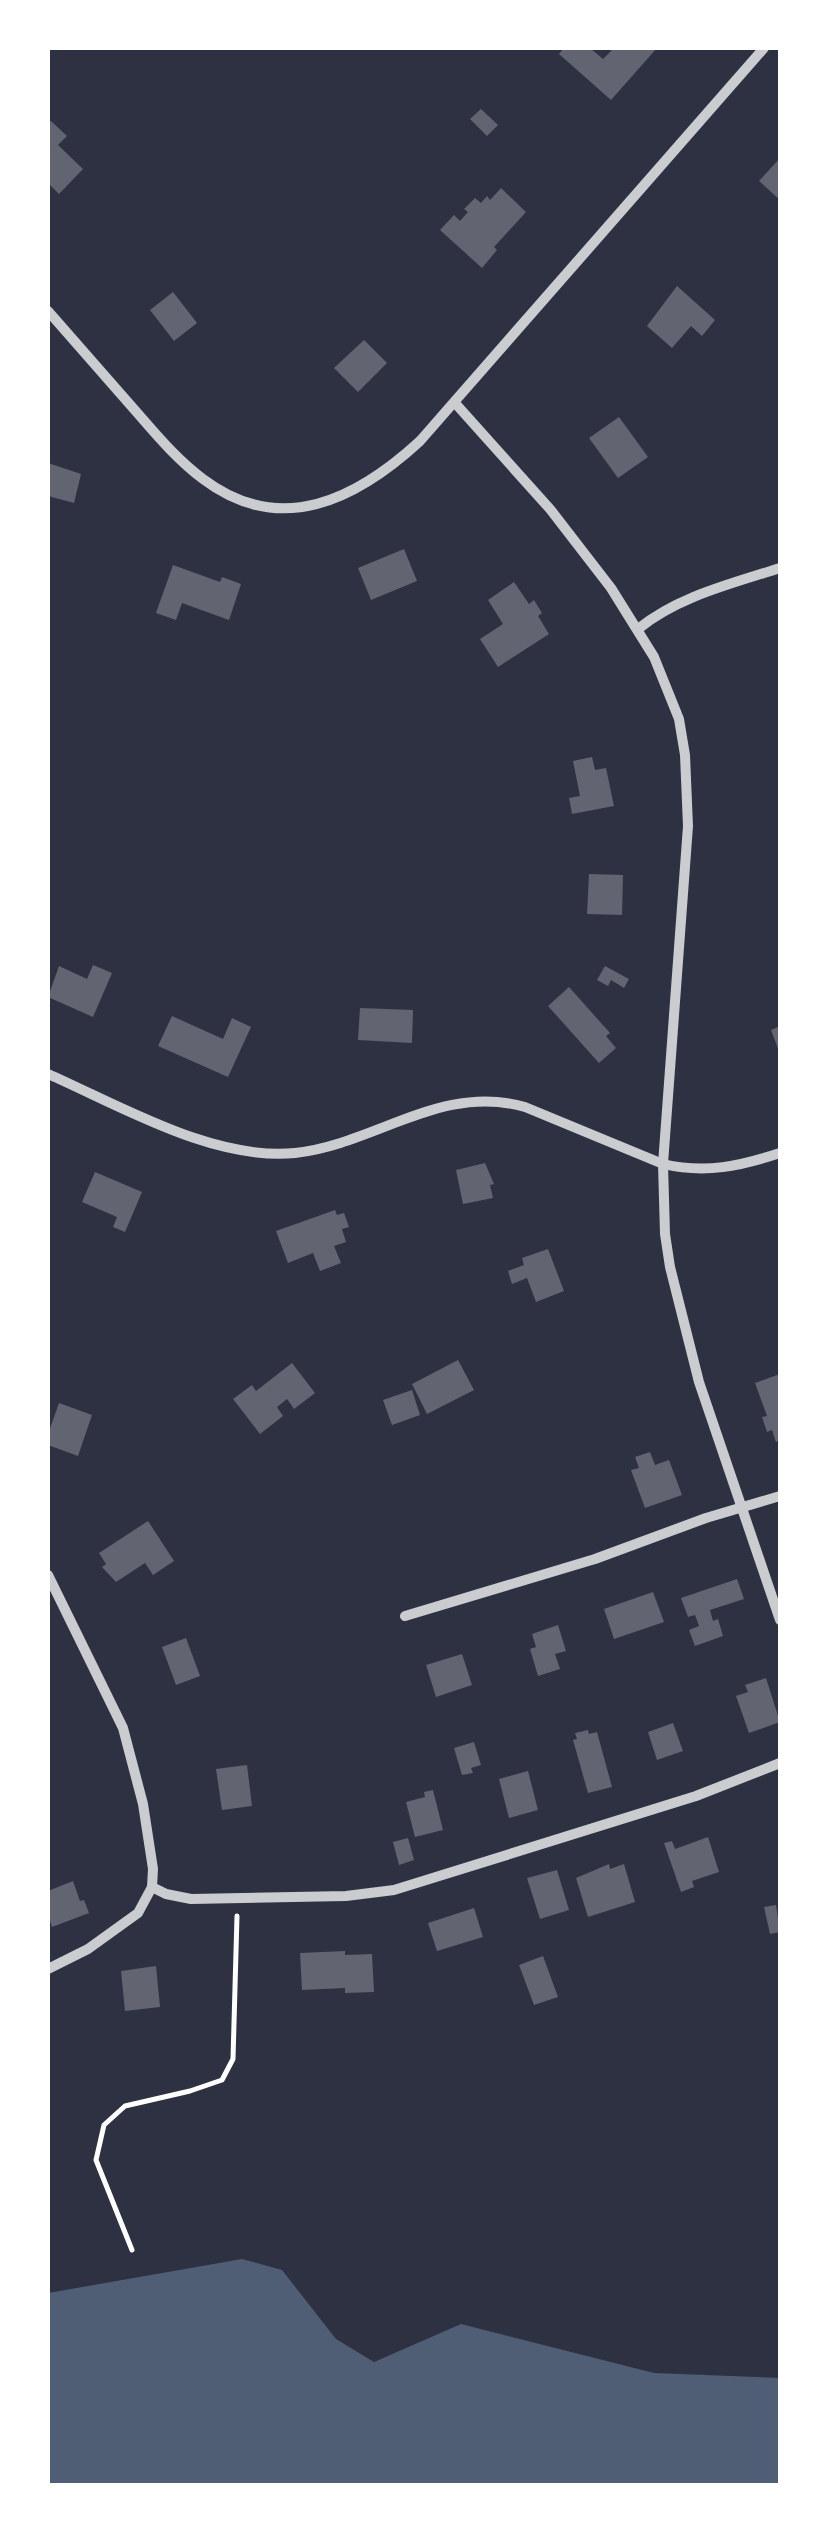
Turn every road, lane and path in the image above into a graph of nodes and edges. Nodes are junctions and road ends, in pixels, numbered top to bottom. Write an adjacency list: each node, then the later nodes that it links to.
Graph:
1 (764, 48): 5 (street)
2 (48, 311): 3 (street)
3 (58, 323): 4 (street); 5 (street)
4 (48, 333)
5 (455, 403): 7 (street)
6 (780, 568): 7 (street)
7 (638, 628): 10 (street)
8 (48, 1074): 10 (street)
9 (780, 1153): 10 (street)
10 (663, 1164): 12 (street)
11 (780, 1496): 12 (street)
12 (740, 1507): 14 (street); 15 (street)
13 (48, 1575): 17 (street)
14 (406, 1616)
15 (780, 1620)
16 (780, 1762): 18 (street)
17 (152, 1887): 18 (street); 19 (street)
18 (236, 1898): 20 (path)
19 (48, 1969)
20 (132, 2250)

